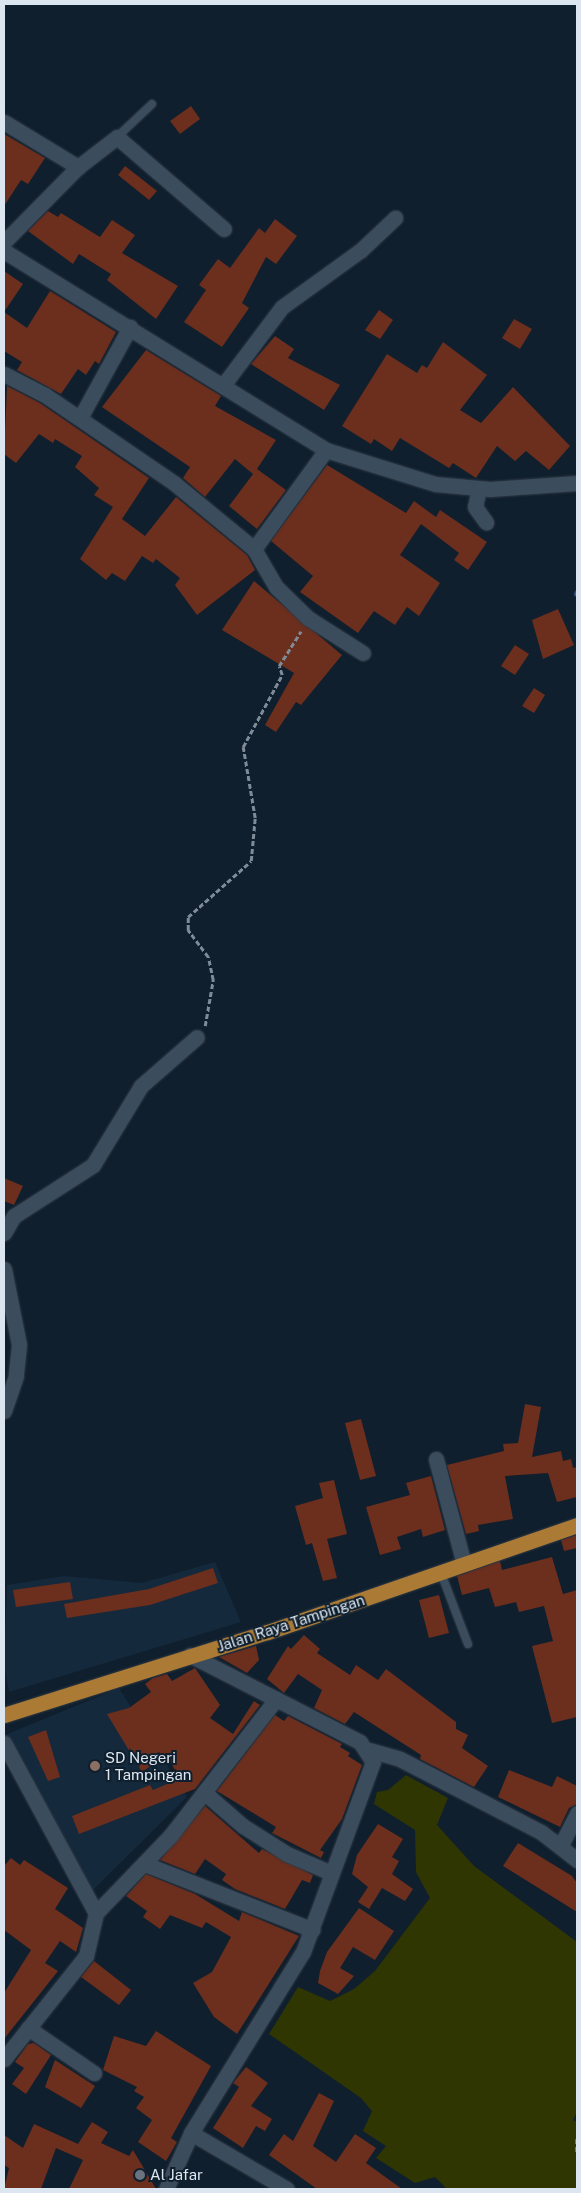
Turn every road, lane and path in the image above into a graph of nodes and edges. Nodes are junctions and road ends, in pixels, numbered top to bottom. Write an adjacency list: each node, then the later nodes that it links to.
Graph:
1 (152, 104): 3 (lane)
2 (4, 122): 4 (street)
3 (117, 136): 4 (street); 6 (street)
4 (78, 167): 7 (street)
5 (395, 218): 11 (street)
6 (224, 229)
7 (4, 242)
8 (4, 251): 9 (street)
9 (130, 327): 11 (street); 12 (street)
10 (4, 374): 12 (street)
11 (224, 384): 13 (street)
12 (80, 418): 17 (street)
13 (326, 450): 15 (street); 17 (street)
14 (577, 483): 15 (street)
15 (479, 488): 16 (street)
16 (486, 522)
17 (254, 549): 18 (street)
18 (308, 618): 19 (street); 20 (path)
19 (363, 652)
20 (197, 1037): 21 (street)
21 (4, 1233)
22 (4, 1269): 23 (street)
23 (4, 1411)
24 (436, 1459): 26 (street)
25 (577, 1525): 26 (main road, Jalan Raya Tampingan)
26 (464, 1564): 27 (main road, Jalan Raya Tampingan)
27 (441, 1573): 28 (lane); 29 (main road, Jalan Raya Tampingan)
28 (468, 1644)
29 (190, 1655): 30 (street); 31 (main road, Jalan Raya Tampingan)
30 (276, 1700): 33 (street); 34 (street)
31 (4, 1715)
32 (4, 1743): 40 (street)
33 (369, 1750): 36 (street); 39 (street)
34 (206, 1794): 38 (street); 39 (street)
35 (577, 1813): 36 (street)
36 (561, 1845): 37 (street)
37 (577, 1860)
38 (145, 1864): 40 (street); 41 (street)
39 (329, 1872): 41 (street)
40 (96, 1913): 42 (street)
41 (312, 1930): 45 (street)
42 (28, 2028): 43 (street); 44 (street)
43 (4, 2060)
44 (94, 2073)
45 (191, 2133): 48 (street); 49 (street)
46 (577, 2139): 47 (path)
47 (577, 2153)
48 (166, 2189)
49 (288, 2189)

